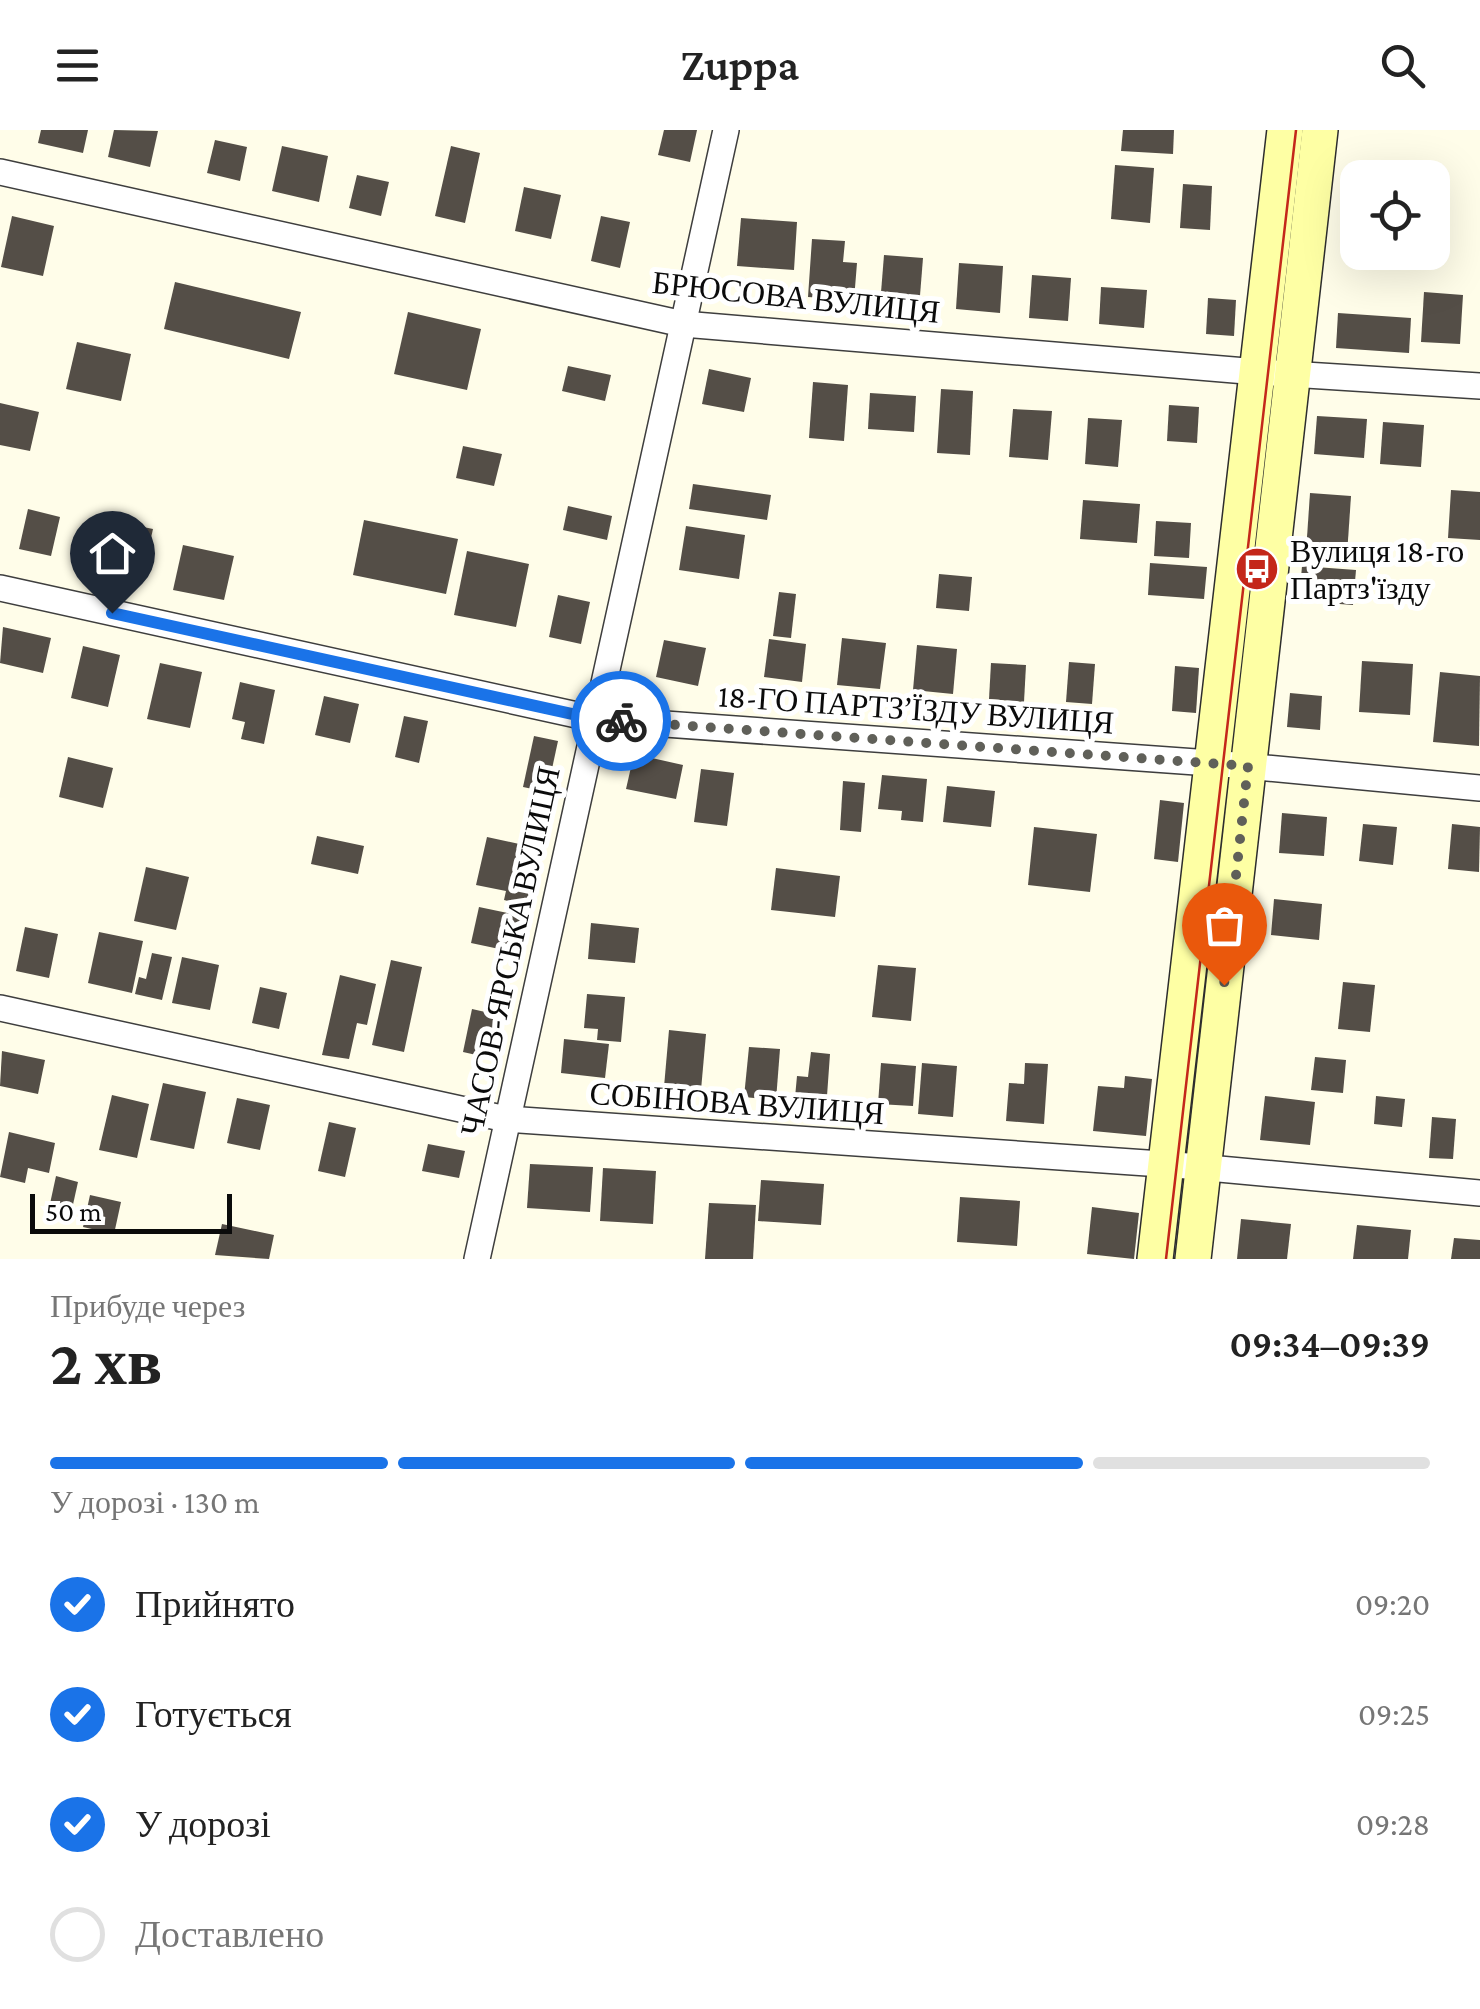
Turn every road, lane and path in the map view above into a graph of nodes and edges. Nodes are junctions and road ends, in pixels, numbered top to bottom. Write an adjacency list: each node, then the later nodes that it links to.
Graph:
1 (726, 130): 5 (street, ЧАСОВ-ЯРСЬКА ВУЛИЦЯ)
2 (1285, 130): 6 (main road)
3 (1320, 130): 6 (main road)
4 (0, 172): 5 (street, БРЮСОВА ВУЛИЦЯ)
5 (683, 324): 6 (street, БРЮСОВА ВУЛИЦЯ); 9 (street, ЧАСОВ-ЯРСЬКА ВУЛИЦЯ)
6 (1276, 373): 7 (street, БРЮСОВА ВУЛИЦЯ); 10 (main road)
7 (1480, 386)
8 (0, 588): 9 (street, 18-ГО ПАРТЗ’ЇЗДУ ВУЛИЦЯ)
9 (595, 719): 10 (street, 18-ГО ПАРТЗ’ЇЗДУ ВУЛИЦЯ); 13 (street, ЧАСОВ-ЯРСЬКА ВУЛИЦЯ)
10 (1231, 764): 11 (street, 18-ГО ПАРТЗ’ЇЗДУ ВУЛИЦЯ); 14 (main road); 15 (main road)
11 (1480, 788)
12 (0, 1008): 13 (street, СОБІНОВА ВУЛИЦЯ)
13 (506, 1119): 14 (street, СОБІНОВА ВУЛИЦЯ); 17 (street, ЧАСОВ-ЯРСЬКА ВУЛИЦЯ)
14 (1167, 1166): 15 (street, СОБІНОВА ВУЛИЦЯ); 18 (main road)
15 (1204, 1168): 16 (street, СОБІНОВА ВУЛИЦЯ); 19 (main road)
16 (1480, 1193)
17 (477, 1259)
18 (1155, 1259)
19 (1194, 1259)

